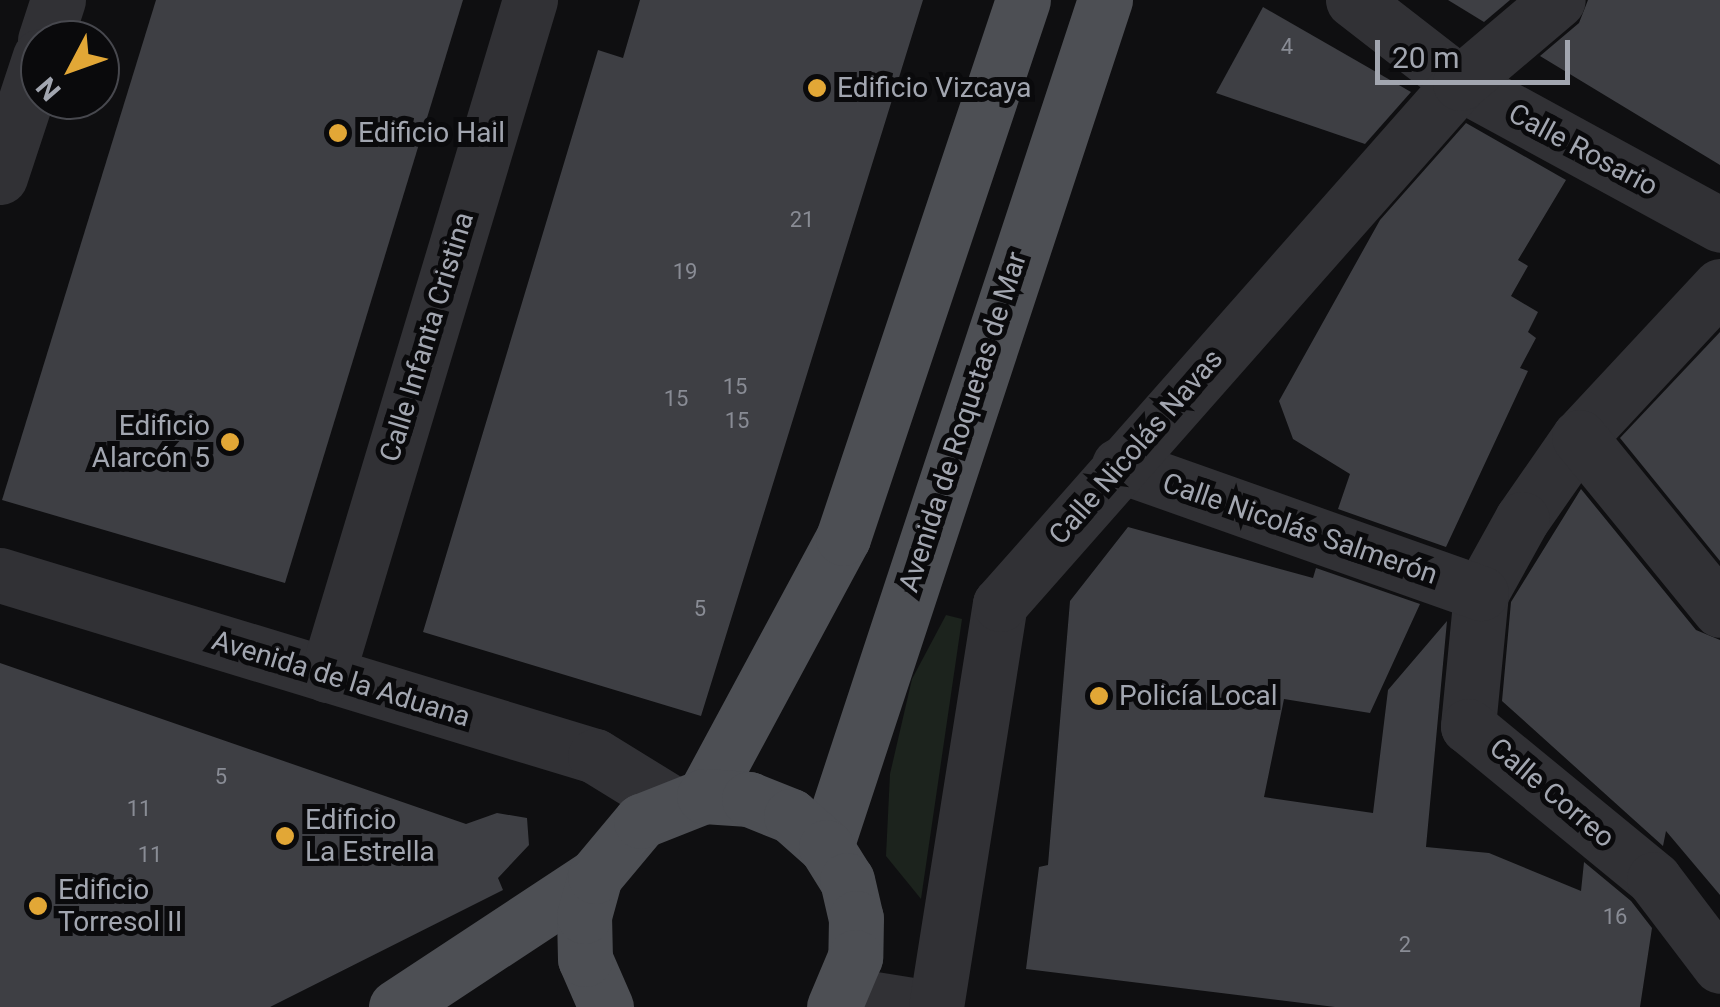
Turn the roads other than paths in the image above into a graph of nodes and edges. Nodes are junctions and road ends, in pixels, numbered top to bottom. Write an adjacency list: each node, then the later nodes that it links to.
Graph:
1 (530, 0): 16 (street, Calle Infanta Cristina)
2 (1023, 0): 17 (main road)
3 (1105, 0): 18 (main road, Avenida de Roquetas de Mar)
4 (1353, 0): 6 (street, Calle Rosario)
5 (1558, 0): 6 (street, Calle Nicolás Navas)
6 (1460, 84): 9 (street, Calle Rosario); 12 (street, Calle Nicolás Navas)
7 (20, 116): 8 (street)
8 (0, 177)
9 (1720, 224)
10 (1720, 286): 11 (street)
11 (1579, 437): 14 (street); 15 (street)
12 (1119, 465): 14 (street, Calle Nicolás Salmerón); 25 (street, Calle Nicolás Navas)
13 (0, 575): 16 (street, Avenida de la Aduana)
14 (1481, 593): 20 (street, Calle Correo)
15 (1720, 610)
16 (328, 676): 17 (street, Avenida de la Aduana)
17 (688, 800): 18 (main road); 19 (main road)
18 (826, 847): 21 (main road)
19 (595, 876): 22 (main road); 23 (main road)
20 (1720, 966)
21 (838, 1001): 24 (street)
22 (396, 1007)
23 (606, 1007)
24 (924, 1007)
25 (936, 1007)

